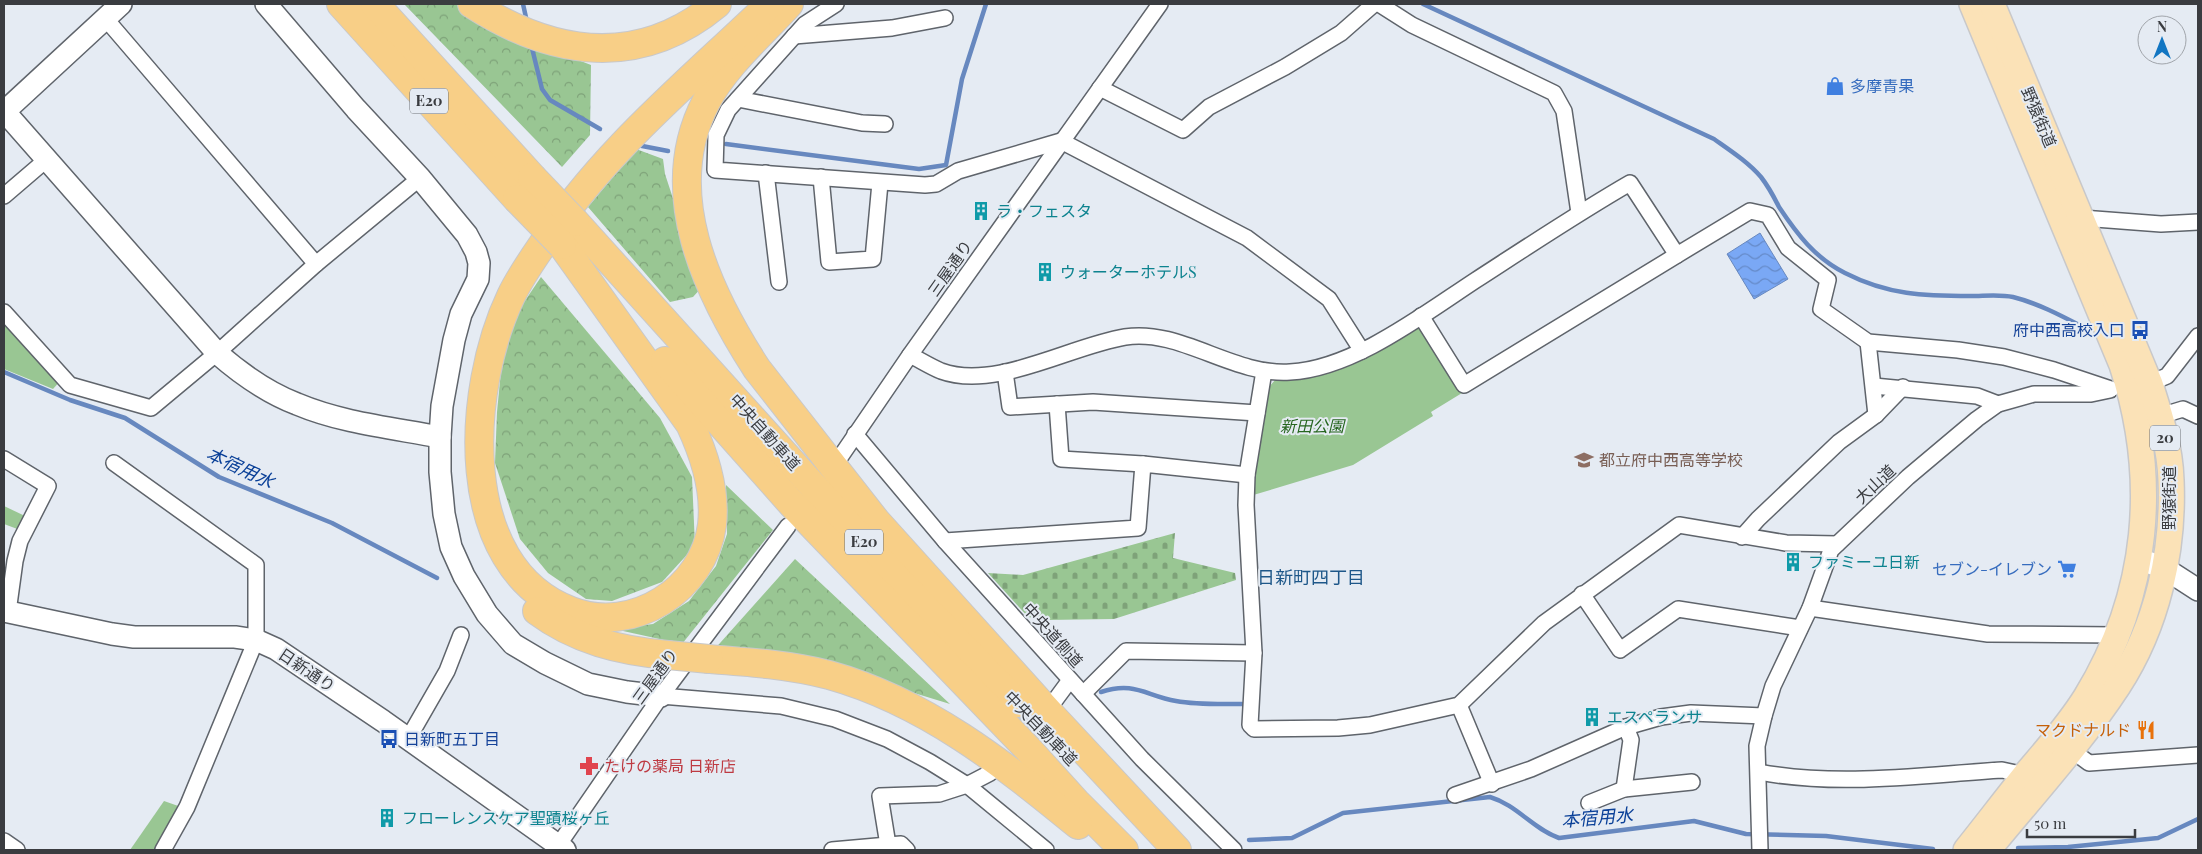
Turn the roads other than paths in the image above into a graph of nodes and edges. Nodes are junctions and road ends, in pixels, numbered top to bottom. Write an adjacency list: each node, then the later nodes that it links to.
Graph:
1 (121, 4): 16 (street)
2 (266, 4): 27 (street)
3 (341, 4): 29 (highway, 中央自動車道 / E20)
4 (375, 4): 29 (highway, 中央自動車道 / E20)
5 (472, 4): 6 (highway)
6 (717, 4)
7 (746, 4): 106 (highway, bridge)
8 (770, 4): 34 (highway)
9 (789, 4): 109 (highway)
10 (836, 4): 18 (street)
11 (1160, 4): 19 (street, 三屋通り)
12 (1374, 4): 19 (street)
13 (1379, 4): 31 (street)
14 (1972, 4): 48 (main road, 野猿街道 / 20)
15 (1992, 4): 32 (main road, 野猿街道 / 20)
16 (105, 18): 21 (street); 36 (street)
17 (945, 18): 18 (street)
18 (794, 36): 20 (street)
19 (1100, 88): 23 (street, 三屋通り)
20 (738, 100): 22 (street); 25 (street)
21 (4, 111): 24 (street)
22 (885, 124)
23 (1060, 141): 28 (street); 42 (street); 44 (street, 三屋通り)
24 (46, 160): 30 (street); 43 (street)
25 (766, 173): 26 (street); 37 (street)
26 (821, 177): 28 (street); 28 (street)
27 (420, 178): 36 (street); 57 (street)
28 (880, 183)
29 (525, 188): 34 (highway, 中央自動車道 / E20, bridge)
30 (4, 196)
31 (1579, 213): 35 (street); 39 (street)
32 (2082, 218): 33 (street); 48 (main road, 野猿街道 / 20)
33 (2198, 222)
34 (568, 234): 107 (highway, 中央自動車道 / E20); 108 (highway, 中央自動車道 / E20)
35 (1677, 255): 39 (street); 41 (street)
36 (316, 264): 43 (street)
37 (779, 282)
38 (4, 312): 43 (street)
39 (1421, 316): 42 (street)
40 (2197, 341): 48 (street, 大山道)
41 (1868, 342): 47 (street); 48 (street)
42 (1362, 351): 45 (street)
43 (217, 353): 57 (street)
44 (910, 355): 46 (street); 56 (street, 三屋通り)
45 (1264, 371): 46 (street); 52 (street)
46 (1005, 372): 50 (street)
47 (1874, 386): 49 (street); 53 (street)
48 (2130, 387): 51 (street, 大山道); 54 (main road, 野猿街道 / 20); 67 (main road, 野猿街道 / 20)
49 (1903, 388): 51 (street); 53 (street)
50 (1057, 404): 52 (street); 61 (street)
51 (1998, 404): 66 (street, 大山道)
52 (1257, 413): 62 (street)
53 (1876, 415): 64 (street)
54 (2160, 416): 55 (street); 68 (main road, 野猿街道 / 20)
55 (2198, 416)
56 (855, 434): 58 (street, 三屋通り); 65 (street, 中央道側道)
57 (440, 437): 80 (street)
58 (841, 456)
59 (4, 459): 72 (street)
60 (114, 463): 76 (street)
61 (1143, 464): 62 (street); 65 (street)
62 (1247, 475): 77 (street)
63 (788, 526): 80 (street, 三屋通り)
64 (1742, 537): 66 (street); 70 (street)
65 (945, 541): 78 (street, 中央道側道)
66 (1837, 544): 71 (street, 大山道)
67 (2139, 559): 68 (street); 75 (main road, 野猿街道 / 20)
68 (2164, 568): 69 (street); 86 (main road, 野猿街道 / 20)
69 (2198, 590)
70 (1582, 594): 73 (street); 82 (street)
71 (1810, 608): 73 (street, 大山道); 75 (street)
72 (6, 611): 76 (street, 日新通り)
73 (1800, 628): 83 (street, 大山道)
74 (460, 635): 85 (street)
75 (2117, 635): 90 (main road, 野猿街道 / 20)
76 (256, 640): 85 (street, 日新通り); 102 (street)
77 (1254, 653): 79 (street); 82 (street)
78 (1070, 680): 79 (street, 中央道側道); 81 (street)
79 (1084, 694): 110 (street, 中央道側道)
80 (661, 696): 93 (street); 100 (street, 三屋通り)
81 (1051, 700)
82 (1459, 705): 92 (street)
83 (1764, 716): 84 (street); 89 (street, 大山道)
84 (1626, 726): 92 (street); 94 (street)
85 (408, 739): 100 (street, 日新通り)
86 (2070, 749): 87 (street); 112 (main road, 野猿街道 / 20)
87 (2198, 755)
88 (985, 769): 93 (street)
89 (1759, 772): 90 (street); 97 (street, 大山道)
90 (2025, 775): 111 (main road, 野猿街道 / 20)
91 (1692, 782): 94 (street)
92 (1492, 784): 95 (street)
93 (967, 785): 99 (street); 105 (street)
94 (1624, 789): 96 (street)
95 (1456, 796)
96 (1589, 803)
97 (1760, 839)
98 (4, 841): 101 (street)
99 (888, 845): 103 (street); 104 (street)
100 (560, 849)
101 (17, 850)
102 (163, 850)
103 (832, 850)
104 (907, 850)
105 (1046, 850)
106 (1108, 850)
107 (1124, 850)
108 (1165, 850)
109 (1177, 850)
110 (1234, 850)
111 (1966, 850)
112 (1988, 850)

